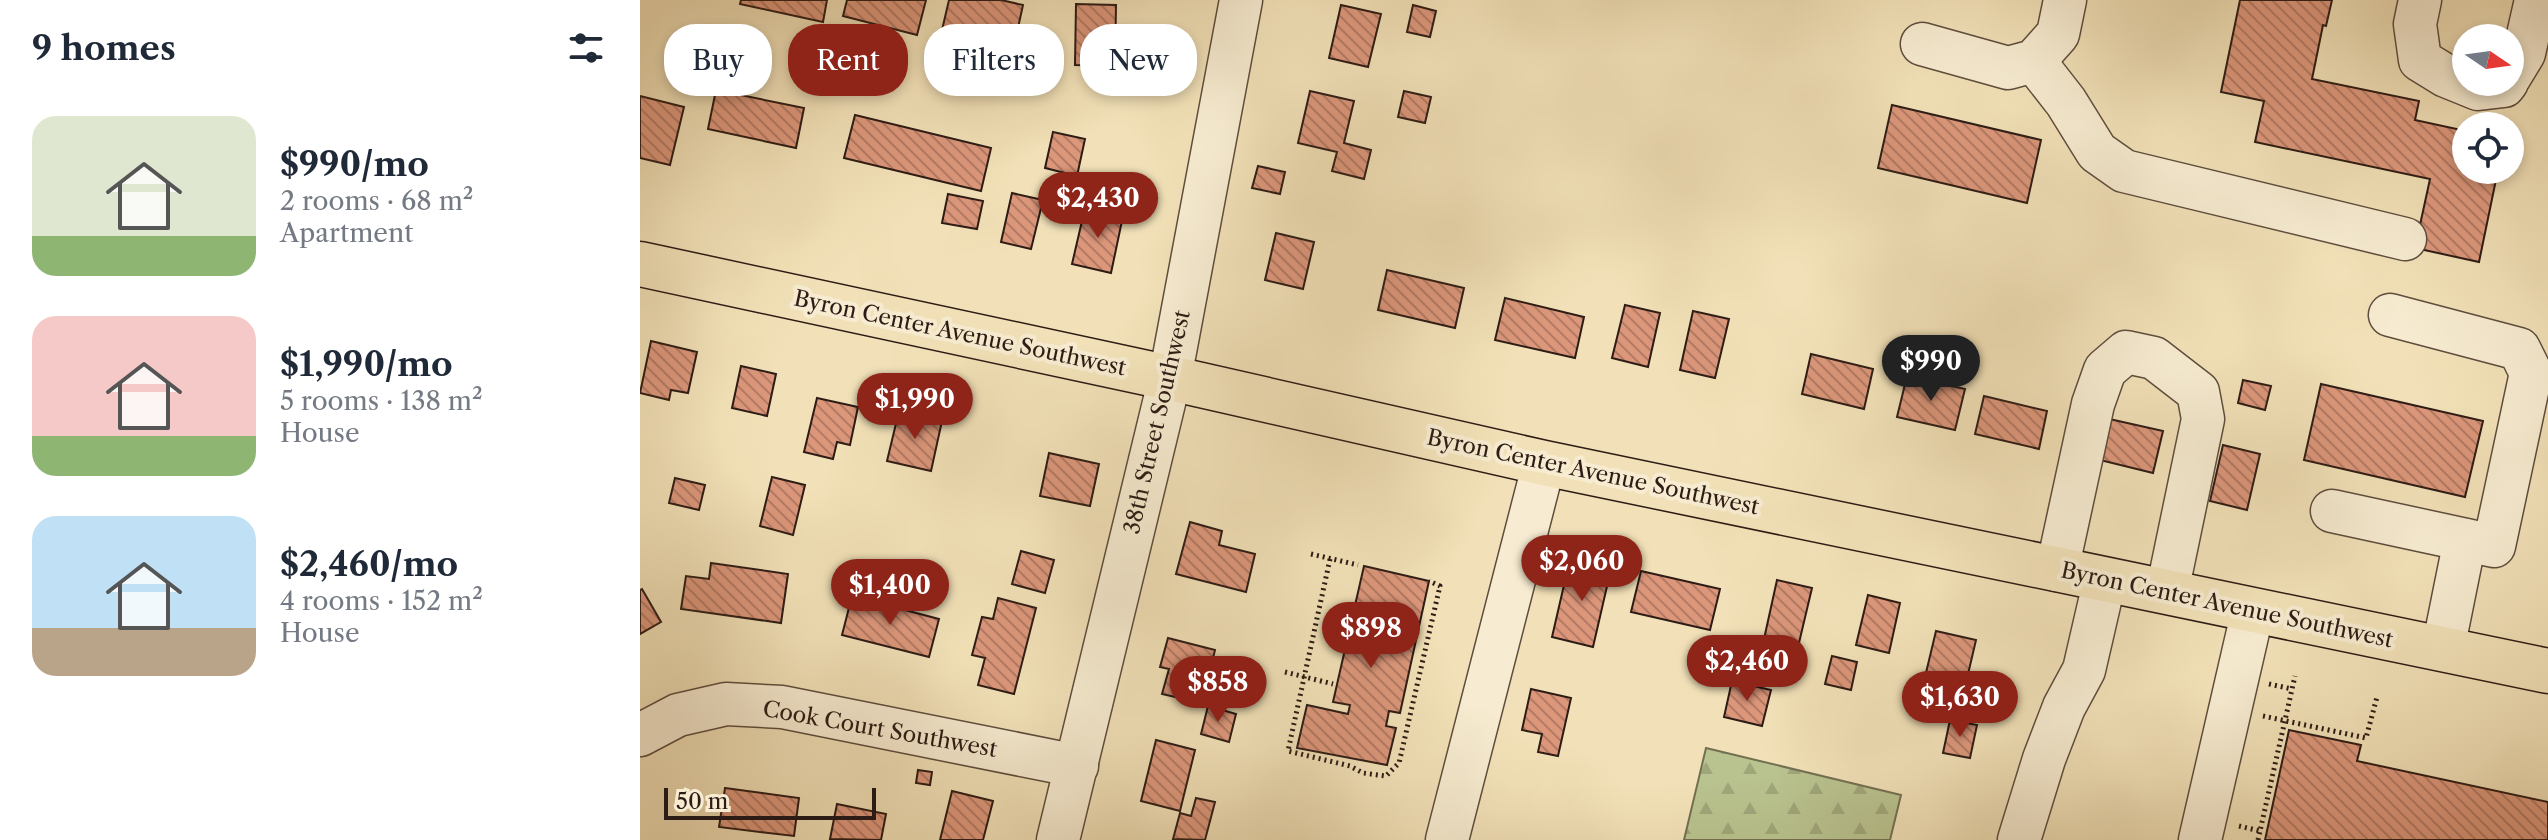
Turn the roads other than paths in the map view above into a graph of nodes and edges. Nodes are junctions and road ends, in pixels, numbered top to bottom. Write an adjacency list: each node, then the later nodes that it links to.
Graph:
1 (1241, 0): 12 (street, 38th Street Southwest)
2 (2065, 0): 7 (street)
3 (2420, 0): 8 (street)
4 (2536, 0): 6 (street)
5 (1922, 44): 7 (street)
6 (2524, 53)
7 (2034, 61): 9 (street)
8 (2452, 78)
9 (2405, 239)
10 (640, 264): 12 (main road, Byron Center Avenue Southwest)
11 (2390, 315): 15 (street)
12 (1170, 378): 13 (main road, Byron Center Avenue Southwest); 23 (street, 38th Street Southwest)
13 (1544, 463): 16 (main road, Byron Center Avenue Southwest); 26 (street)
14 (2332, 511): 15 (street)
15 (2465, 540): 20 (street)
16 (2057, 570): 17 (main road, Byron Center Avenue Southwest); 18 (street)
17 (2105, 579): 18 (main road, Byron Center Avenue Southwest); 27 (street)
18 (2167, 592): 19 (main road, Byron Center Avenue Southwest)
19 (2253, 610): 20 (main road, Byron Center Avenue Southwest); 24 (street)
20 (2443, 649): 21 (main road, Byron Center Avenue Southwest)
21 (2547, 664)
22 (640, 735): 23 (street, Cook Court Southwest)
23 (1077, 766): 25 (street, 38th Street Southwest)
24 (2214, 832)
25 (1058, 840)
26 (1447, 840)
27 (2019, 840)

